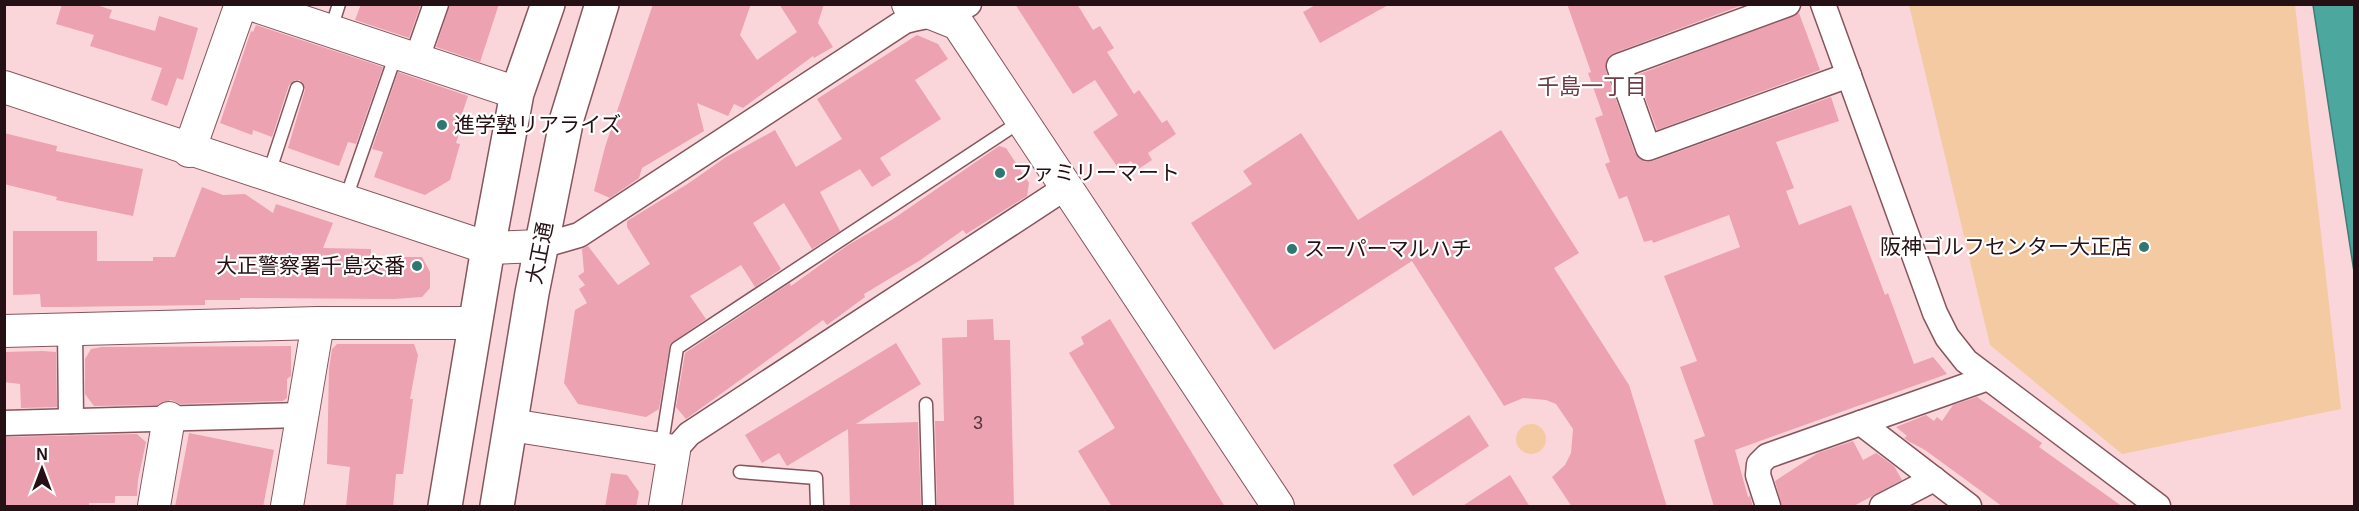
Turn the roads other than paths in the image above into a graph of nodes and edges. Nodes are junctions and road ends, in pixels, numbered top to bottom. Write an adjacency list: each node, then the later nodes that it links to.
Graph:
1 (242, 4): 17 (street)
2 (250, 4): 10 (street)
3 (436, 4): 11 (street)
4 (548, 4): 15 (main road)
5 (602, 4): 21 (main road, 大正通)
6 (969, 4): 9 (street)
7 (1788, 4): 12 (street)
8 (1823, 4): 12 (street)
9 (926, 7): 16 (street); 21 (street)
10 (335, 18): 11 (street)
11 (406, 57): 15 (street); 20 (lane)
12 (1849, 75): 27 (street)
13 (4, 87): 17 (street)
14 (297, 88): 18 (lane)
15 (517, 93): 22 (main road)
16 (1021, 121): 19 (street); 35 (lane)
17 (189, 151): 18 (street)
18 (268, 177): 20 (street)
19 (1065, 188): 35 (street); 45 (street)
20 (345, 202): 22 (street)
21 (541, 246): 22 (street); 34 (main road, 大正通)
22 (488, 248): 23 (main road)
23 (476, 322): 24 (street); 40 (main road)
24 (318, 323): 25 (street); 29 (street)
25 (70, 329): 26 (street); 31 (street)
26 (4, 331)
27 (1988, 378): 33 (street); 49 (street)
28 (926, 404): 44 (lane)
29 (302, 415): 30 (street); 39 (street)
30 (169, 418): 31 (street); 38 (street)
31 (71, 421): 32 (street)
32 (4, 423)
33 (1861, 423): 37 (street); 46 (street)
34 (511, 425): 35 (street); 41 (main road, 大正通)
35 (668, 450): 42 (street)
36 (740, 472): 43 (lane)
37 (1934, 479): 47 (street); 48 (street)
38 (154, 507)
39 (287, 507)
40 (445, 507)
41 (497, 507)
42 (665, 507)
43 (817, 507)
44 (929, 507)
45 (1278, 507)
46 (1768, 507)
47 (1882, 507)
48 (1969, 507)
49 (2158, 507)

